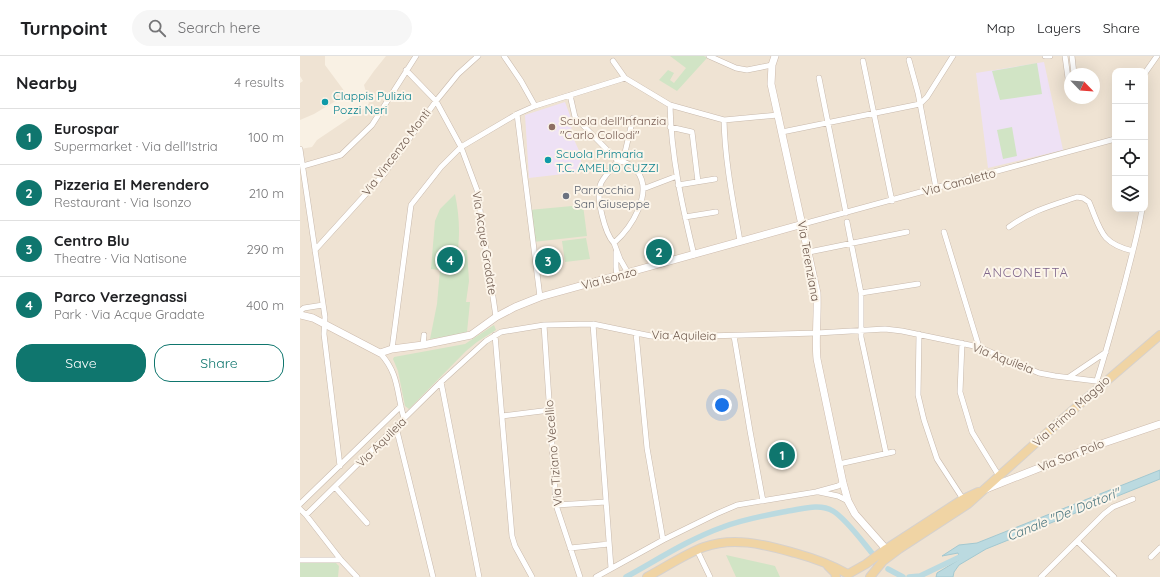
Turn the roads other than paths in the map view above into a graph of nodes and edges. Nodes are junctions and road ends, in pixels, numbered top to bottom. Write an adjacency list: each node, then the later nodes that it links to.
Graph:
1 (416, 56): 18 (street)
2 (478, 56): 22 (street, Via Vincenzo Monti)
3 (504, 56): 24 (street)
4 (709, 56): 11 (street)
5 (953, 56): 23 (street)
6 (1045, 56): 7 (street)
7 (1050, 56)
8 (1064, 56): 15 (street)
9 (1072, 56): 16 (street)
10 (1157, 56): 17 (street)
11 (773, 59): 28 (street, Via Terenziana)
12 (909, 60): 23 (street)
13 (613, 61): 19 (street)
14 (863, 61): 26 (street)
15 (1066, 68)
16 (1073, 68)
17 (1148, 69)
18 (406, 70): 22 (street, Via Acque Gradate); 38 (street)
19 (625, 78): 21 (street); 25 (street)
20 (819, 78): 31 (street)
21 (570, 95): 24 (street); 37 (street)
22 (436, 101): 35 (street, Via Acque Gradate); 58 (street, Via Vincenzo Monti)
23 (920, 104): 26 (street); 44 (street)
24 (535, 106): 27 (street)
25 (670, 106): 30 (street); 32 (street)
26 (874, 113): 31 (street); 45 (street)
27 (517, 114): 35 (street); 67 (street)
28 (778, 115): 30 (street); 33 (street, Via Terenziana)
29 (634, 118): 37 (street)
30 (724, 120): 55 (street)
31 (829, 123): 33 (street); 48 (street)
32 (670, 127): 39 (street); 41 (street)
33 (782, 132): 51 (street, Via Terenziana)
34 (1112, 140): 44 (street, Via Canaletto)
35 (461, 147): 71 (street, Via Acque Gradate); 86 (street)
36 (300, 149): 38 (street)
37 (620, 160): 43 (street); 56 (street)
38 (303, 166): 58 (street)
39 (676, 176): 42 (street); 43 (street)
40 (715, 179): 41 (street)
41 (698, 182): 42 (street)
42 (678, 185): 49 (street)
43 (643, 188): 56 (street)
44 (936, 188): 45 (street, Via Canaletto)
45 (892, 201): 48 (street, Via Canaletto)
46 (716, 212): 49 (street)
47 (1142, 212): 60 (street)
48 (846, 213): 51 (street, Via Canaletto)
49 (685, 217): 62 (street)
50 (848, 222): 57 (street)
51 (803, 224): 55 (street, Via Isonzo); 61 (street, Via Terenziana)
52 (1009, 227): 60 (street)
53 (907, 232): 57 (street)
54 (944, 232): 85 (street)
55 (740, 241): 62 (street, Via Isonzo)
56 (614, 243): 59 (street)
57 (852, 244): 61 (street); 66 (street)
58 (315, 250): 68 (street)
59 (617, 251): 63 (street); 64 (street)
60 (1133, 251): 87 (street)
61 (809, 252): 77 (street, Via Terenziana)
62 (694, 254): 63 (street, Via Isonzo)
63 (628, 273): 64 (street, Via Isonzo)
64 (617, 276): 67 (street, Via Isonzo)
65 (918, 284): 66 (street)
66 (861, 293): 75 (street)
67 (540, 297): 71 (street, Via Isonzo)
68 (323, 305): 69 (street); 73 (street)
69 (300, 311)
70 (300, 315): 73 (street)
71 (496, 318): 84 (street, Via Isonzo)
72 (593, 324): 74 (street, Via Aquileia); 76 (street, Via Aquileia); 111 (street)
73 (325, 325): 88 (street); 101 (street)
74 (544, 325): 80 (street, Via Aquileia); 93 (street, Via Tiziano Vecellio)
75 (860, 330): 77 (street, Via Aquileia); 78 (street, Via Aquileia); 99 (street)
76 (636, 333): 82 (street, Via Aquileia); 117 (street)
77 (817, 334): 82 (street, Via Aquileia); 100 (street, Via Terenziana)
78 (919, 334): 83 (street, Via Aquileia); 107 (street)
79 (424, 335): 84 (street)
80 (495, 335): 91 (street, Via Aquileia); 94 (street)
81 (1160, 335): 90 (main road, Via Primo Maggio)
82 (734, 336): 109 (street)
83 (962, 343): 85 (street, Via Aquileia); 102 (street)
84 (423, 345): 86 (street, Via Isonzo)
85 (978, 347): 89 (street, Via Aquileia)
86 (392, 349): 88 (street, Via Isonzo)
87 (1106, 352): 89 (street); 90 (street)
88 (380, 353): 92 (street)
89 (1069, 377): 90 (street, Via Aquileia)
90 (1100, 381): 102 (main road, Via Primo Maggio)
91 (440, 382): 95 (street, Via Aquileia); 134 (street)
92 (400, 406): 95 (street); 101 (street, Via Aquileia)
93 (550, 410): 94 (street); 113 (street, Via Tiziano Vecellio)
94 (502, 416): 135 (street)
95 (404, 418): 97 (street, Via Aquileia)
96 (1160, 424): 105 (street, Via San Polo)
97 (396, 427): 104 (street, Via Aquileia); 133 (street)
98 (893, 452): 99 (street)
99 (886, 454): 100 (street)
100 (839, 464): 103 (street, Via Terenziana)
101 (340, 466): 112 (street, Via Aquileia)
102 (1000, 476): 105 (main road, Via Primo Maggio)
103 (843, 483): 106 (street); 110 (street, Via Terenziana)
104 (335, 487): 115 (street, Via Aquileia); 116 (street)
105 (984, 490): 107 (main road); 142 (main road, Via Primo Maggio)
106 (816, 492): 109 (street); 110 (street)
107 (963, 499): 122 (main road)
108 (1133, 499): 118 (street)
109 (763, 501): 117 (street)
110 (848, 501): 122 (street, Via Terenziana)
111 (606, 502): 113 (street); 119 (street)
112 (300, 504)
113 (556, 505): 120 (street, Via Tiziano Vecellio)
114 (300, 509): 115 (street)
115 (306, 515): 126 (street)
116 (367, 523)
117 (663, 540): 129 (street)
118 (1077, 541): 143 (street); 144 (street)
119 (609, 544): 120 (street); 129 (street)
120 (570, 548): 136 (street, Via Tiziano Vecellio)
121 (1160, 548): 124 (street)
122 (886, 549): 128 (main road); 142 (street)
123 (698, 550): 127 (main road); 131 (main road); 138 (street)
124 (1151, 557)
125 (300, 560): 126 (street)
126 (341, 560): 132 (street)
127 (826, 564): 128 (main road); 130 (main road); 139 (street); 140 (main road)
128 (866, 564): 130 (main road)
129 (611, 568): 137 (street)
130 (848, 573): 140 (main road); 141 (main road)
131 (652, 576)
132 (356, 577)
133 (433, 577)
134 (479, 577)
135 (532, 577)
136 (580, 577)
137 (596, 577)
138 (710, 577)
139 (832, 577)
140 (837, 577)
141 (858, 577)
142 (869, 577)
143 (1041, 577)
144 (1114, 577)

